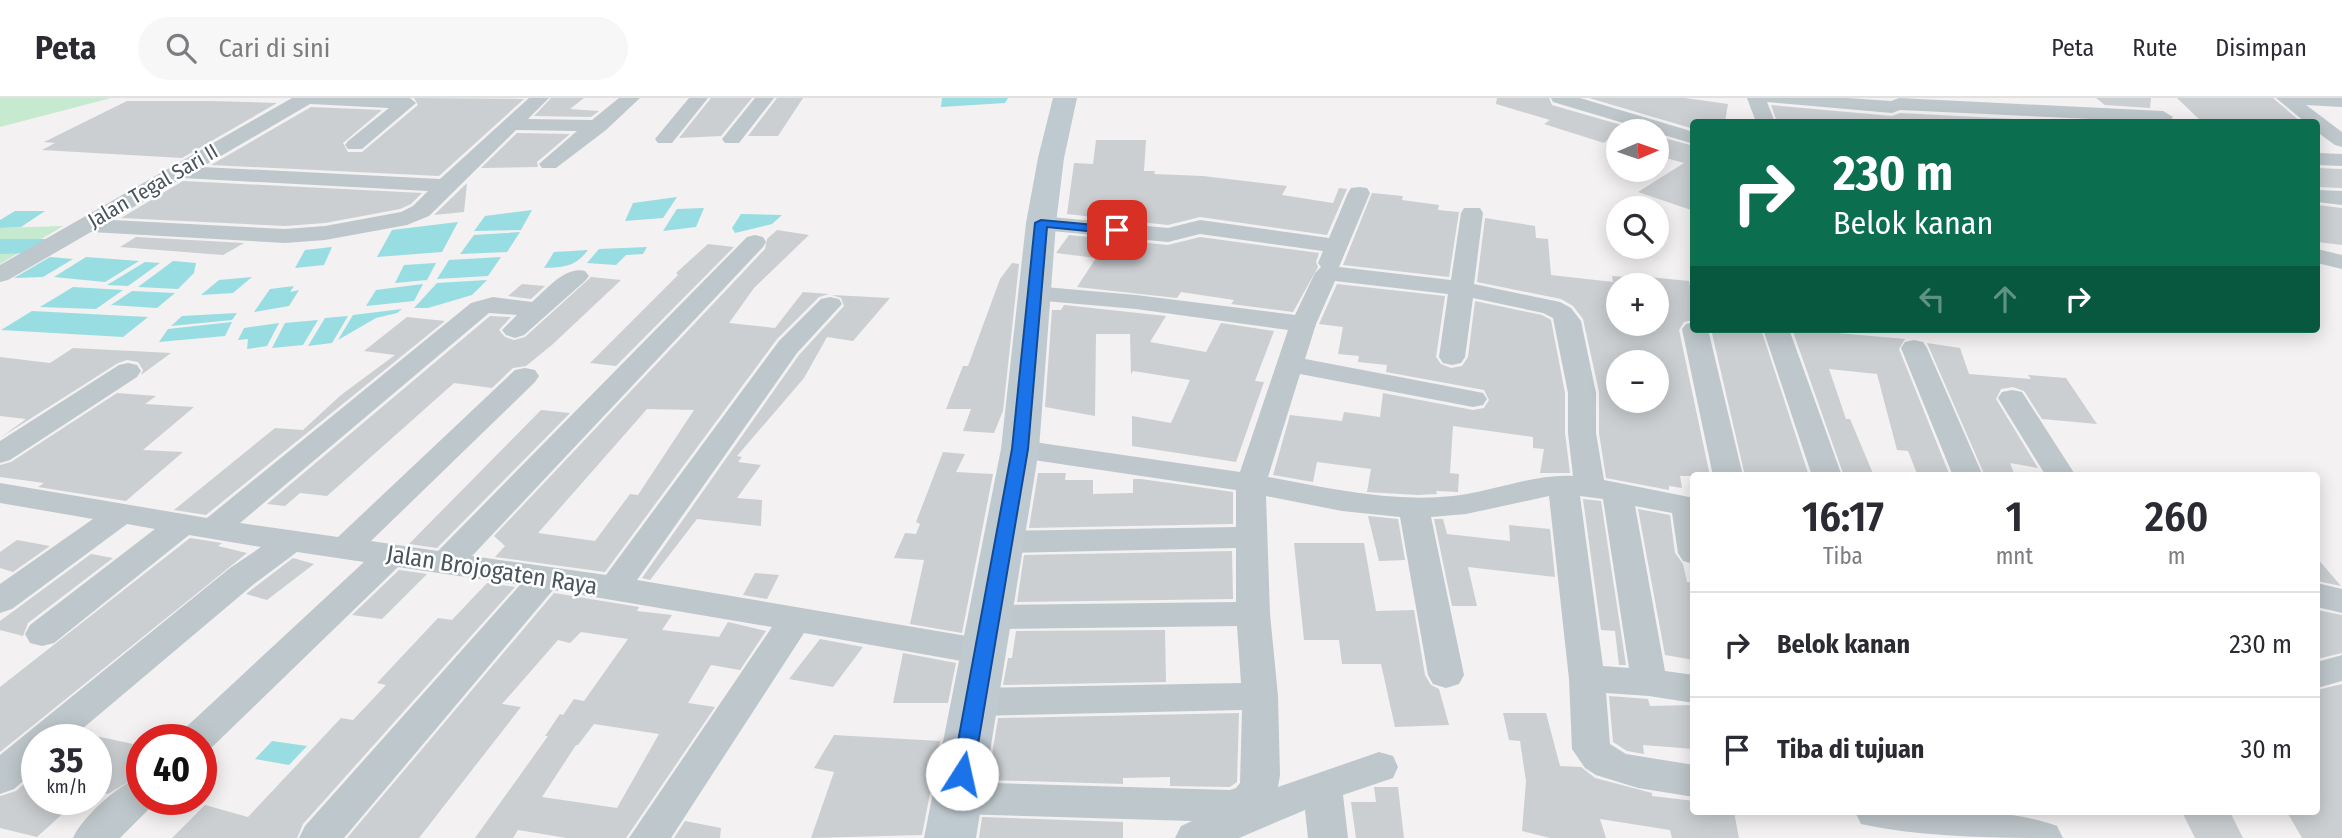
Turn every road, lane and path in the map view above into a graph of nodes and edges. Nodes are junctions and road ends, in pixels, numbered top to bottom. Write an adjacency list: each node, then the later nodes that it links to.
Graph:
1 (306, 98): 27 (street); 31 (street, Jalan Tegal Sari II)
2 (540, 98): 20 (street)
3 (631, 98): 22 (street)
4 (699, 98): 24 (street)
5 (765, 98): 25 (street)
6 (1065, 98): 37 (street)
7 (1756, 98): 15 (street)
8 (1773, 98): 13 (street)
9 (2146, 98): 18 (street)
10 (2285, 98): 12 (street); 19 (street)
11 (1568, 99): 23 (street)
12 (2342, 101)
13 (1896, 108): 14 (street)
14 (1975, 108): 16 (street); 17 (street)
15 (1764, 119)
16 (1987, 119)
17 (2149, 119)
18 (2164, 119)
19 (2313, 119)
20 (512, 124): 22 (street); 32 (street)
21 (2320, 124): 26 (street)
22 (599, 126): 30 (street)
23 (1690, 137)
24 (665, 139)
25 (732, 139)
26 (2342, 141)
27 (355, 145)
28 (2320, 159): 29 (street)
29 (2342, 160)
30 (549, 164)
31 (178, 172): 32 (street); 38 (street, Jalan Tegal Sari II)
32 (445, 186): 38 (street)
33 (1359, 193): 40 (street)
34 (2320, 196): 35 (street)
35 (2342, 198)
36 (1472, 213): 46 (street)
37 (1041, 223): 40 (street); 47 (street)
38 (86, 225): 44 (street, Jalan Tegal Sari II)
39 (755, 242): 79 (street)
40 (1335, 246): 43 (street)
41 (2320, 257): 42 (street)
42 (2342, 262)
43 (1327, 273): 46 (street); 50 (street)
44 (0, 275)
45 (577, 276): 49 (street)
46 (1460, 288): 55 (street); 68 (street)
47 (1033, 293): 50 (street); 61 (street)
48 (830, 304): 81 (street)
49 (536, 310): 51 (street); 73 (street)
50 (1303, 324): 56 (street)
51 (515, 330)
52 (1696, 333): 63 (street)
53 (1777, 333): 64 (street)
54 (1914, 348): 65 (street)
55 (1452, 358)
56 (1289, 364): 60 (street); 67 (street)
57 (128, 371): 62 (street)
58 (525, 376): 77 (street)
59 (2012, 398): 66 (street)
60 (1473, 399)
61 (1020, 449): 67 (street); 76 (street)
62 (0, 454)
63 (1727, 472)
64 (1826, 472)
65 (1966, 472)
66 (2058, 472)
67 (1251, 482): 70 (street); 74 (street)
68 (1590, 489): 70 (street); 71 (street); 92 (street); 93 (street)
69 (2, 495): 72 (street, Jalan Brojogaten Raya)
70 (1414, 508): 91 (street)
71 (1690, 508)
72 (123, 512): 73 (street, Jalan Brojogaten Raya); 83 (street)
73 (199, 526): 75 (street, Jalan Brojogaten Raya); 87 (street)
74 (1252, 537): 76 (street); 85 (street)
75 (292, 540): 77 (street, Jalan Brojogaten Raya); 97 (street)
76 (1004, 542): 88 (street)
77 (345, 548): 78 (street, Jalan Brojogaten Raya)
78 (391, 555): 79 (street, Jalan Brojogaten Raya); 98 (street)
79 (446, 564): 80 (street, Jalan Brojogaten Raya)
80 (545, 578): 81 (street, Jalan Brojogaten Raya); 108 (street)
81 (614, 588): 86 (street, Jalan Brojogaten Raya)
82 (2320, 596): 84 (street)
83 (0, 601)
84 (2342, 601)
85 (1253, 614): 88 (street, Jalan Brojogaten Raya); 95 (street)
86 (794, 620): 88 (street, Jalan Brojogaten Raya); 109 (street)
87 (42, 634)
88 (988, 634): 96 (street)
89 (2342, 668): 90 (street)
90 (2320, 674)
91 (1446, 675)
92 (1587, 680): 93 (street); 102 (street)
93 (1649, 682): 94 (street)
94 (1690, 688)
95 (1260, 696): 96 (street); 106 (street)
96 (976, 702): 106 (street)
97 (62, 724)
98 (213, 724)
99 (21, 760): 101 (street)
100 (1379, 767): 103 (street)
101 (0, 778)
102 (1690, 779)
103 (1322, 786): 110 (street); 111 (street)
104 (126, 807): 107 (street)
105 (1894, 815): 112 (street)
106 (954, 818)
107 (93, 838)
108 (319, 838)
109 (649, 838)
110 (1195, 838)
111 (1328, 838)
112 (2043, 838)

